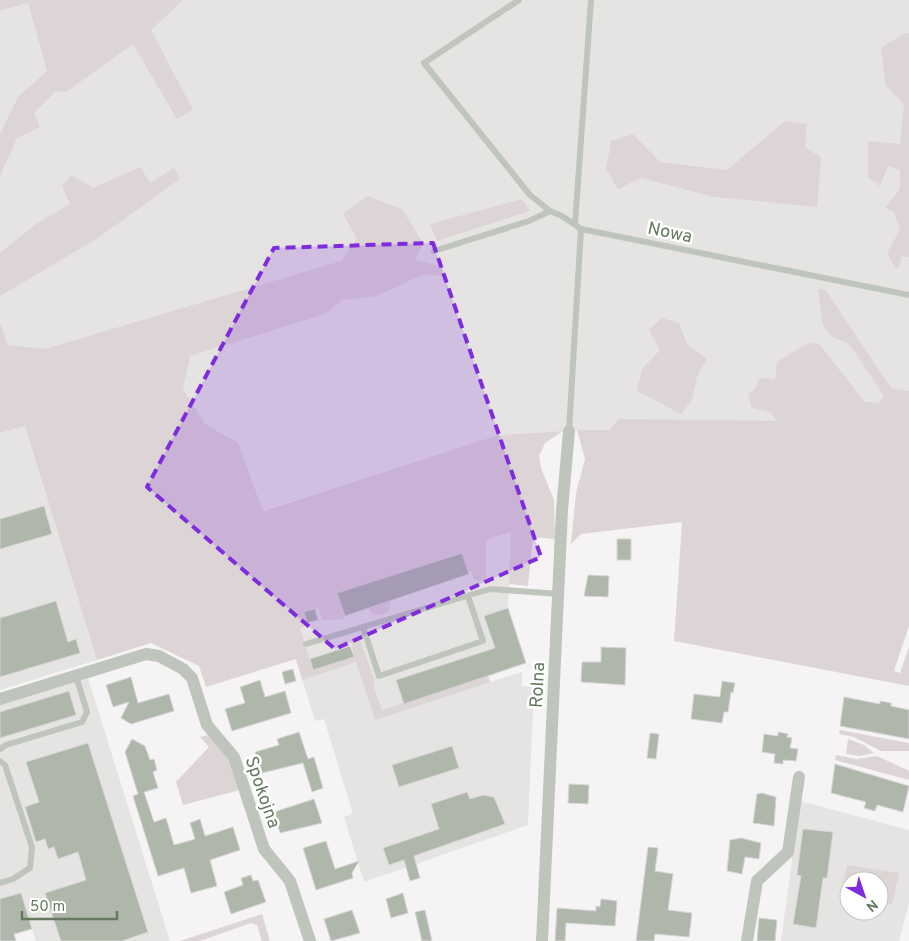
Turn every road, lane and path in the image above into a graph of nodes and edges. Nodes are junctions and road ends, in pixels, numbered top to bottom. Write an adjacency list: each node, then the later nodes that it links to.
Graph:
1 (520, 0): 3 (lane, Nowa)
2 (591, 0): 4 (lane)
3 (550, 211): 4 (lane, Nowa); 6 (lane)
4 (574, 224): 5 (lane, Nowa)
5 (581, 229): 7 (lane, Nowa); 8 (lane)
6 (434, 251)
7 (909, 295)
8 (568, 431): 9 (street, Rolna)
9 (558, 594): 10 (lane); 20 (street, Rolna)
10 (468, 596): 11 (lane); 11 (lane)
11 (363, 627): 12 (lane)
12 (306, 644)
13 (76, 676): 14 (street, Spokojna); 15 (lane); 19 (street, Spokojna)
14 (0, 698)
15 (0, 749)
16 (0, 761): 18 (lane)
17 (799, 777): 21 (street)
18 (0, 883)
19 (310, 941)
20 (542, 941)
21 (747, 941)

